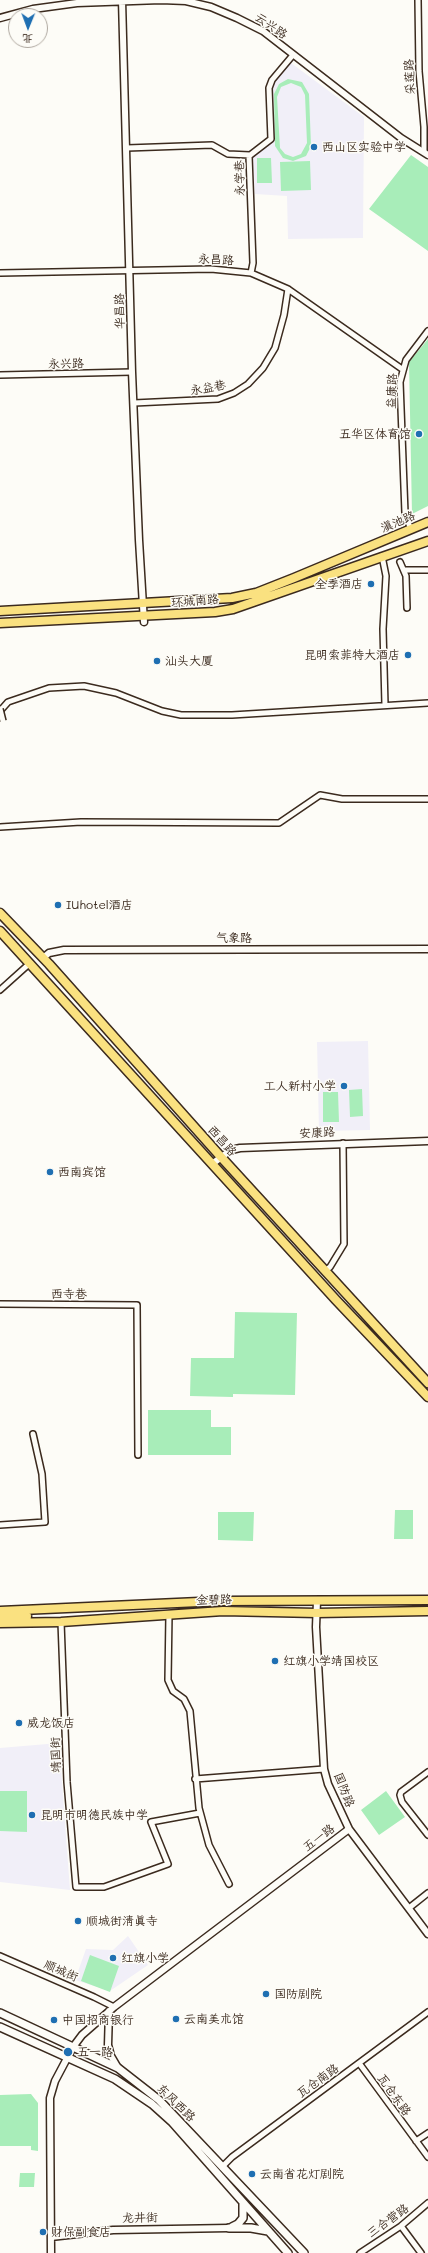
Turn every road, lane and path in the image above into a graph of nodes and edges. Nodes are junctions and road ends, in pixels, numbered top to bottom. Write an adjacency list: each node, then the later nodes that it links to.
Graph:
1 (418, 0): 6 (street, 采莲路)
2 (122, 1): 3 (street, 云兴路); 4 (street, 云兴路); 5 (street, 华昌路)
3 (0, 18)
4 (293, 55): 6 (street, 云兴路); 7 (street, 永学巷)
5 (127, 148): 7 (street); 8 (street, 华昌路)
6 (426, 153)
7 (250, 154): 10 (street, 永学巷)
8 (131, 270): 9 (street, 永昌路); 10 (street, 永昌路); 14 (street, 华昌路)
9 (0, 272)
10 (250, 273): 11 (street, 永昌路)
11 (288, 289): 13 (street, 永昌路); 16 (street, 永益巷)
12 (428, 331): 13 (street, 益康路)
13 (402, 369): 18 (street, 益康路)
14 (132, 372): 15 (street, 永兴路); 16 (street, 华昌路)
15 (0, 375)
16 (134, 403): 25 (street, 华昌路)
17 (428, 522): 18 (main road, 滇池路)
18 (411, 530): 20 (main road, 滇池路)
19 (428, 541): 21 (main road, 滇池路)
20 (378, 544): 25 (main road, 环城南路)
21 (382, 556): 28 (main road, 环城南路); 31 (street)
22 (400, 562): 23 (street)
23 (404, 570): 24 (street); 26 (street)
24 (428, 570)
25 (142, 603): 27 (main road, 环城南路); 28 (street, 华昌路)
26 (407, 608)
27 (0, 611)
28 (144, 619): 29 (main road, 环城南路)
29 (0, 623)
30 (428, 703): 31 (street)
31 (385, 705): 32 (street)
32 (0, 710): 33 (street, bridge)
33 (3, 721)
34 (428, 799): 35 (street)
35 (0, 827)
36 (0, 913): 39 (main road, 西昌路)
37 (0, 931): 40 (main road, 西昌路)
38 (428, 949): 39 (street, 气象路)
39 (43, 958): 44 (main road, 西昌路)
40 (29, 964): 41 (street); 45 (main road, 西昌路)
41 (0, 990)
42 (428, 1141): 43 (street, 安康路)
43 (343, 1143): 44 (street, 安康路); 46 (street)
44 (221, 1157): 45 (street, 安康路); 46 (main road, 西昌路)
45 (212, 1164): 49 (main road, 西昌路)
46 (325, 1271): 48 (main road, 西昌路)
47 (0, 1304): 51 (street, 西寺巷)
48 (428, 1384)
49 (428, 1398)
50 (33, 1434): 52 (street)
51 (138, 1455)
52 (0, 1525)
53 (428, 1600): 54 (main road, 金碧路)
54 (317, 1601): 55 (main road, 金碧路); 58 (street, 国防路)
55 (36, 1610): 56 (main road, 金碧路); 60 (main road)
56 (0, 1611)
57 (428, 1611): 58 (main road, 金碧路)
58 (316, 1613): 59 (main road, 金碧路); 63 (street, 国防路)
59 (169, 1614): 62 (main road, 金碧路); 65 (street)
60 (0, 1617)
61 (0, 1622): 62 (main road, 金碧路)
62 (61, 1622): 66 (street, 靖国街)
63 (324, 1769): 65 (street); 67 (street, 国防路)
64 (428, 1772): 68 (street)
65 (195, 1779): 66 (street)
66 (200, 1813): 69 (street)
67 (349, 1829): 71 (street, 国防路); 74 (street, 五一路)
68 (428, 1835)
69 (229, 1884)
70 (428, 1893): 71 (street)
71 (409, 1908): 72 (street, 国防路)
72 (428, 1934)
73 (0, 1956): 74 (street, 顺城街)
74 (114, 2007): 76 (street, 五一路)
75 (0, 2012): 79 (main road, 东风西路)
76 (109, 2012): 79 (street, 五一路); 82 (street)
77 (428, 2012): 81 (street, 瓦仓南路)
78 (0, 2027): 80 (main road, 东风西路)
79 (73, 2047): 80 (street, 五一路); 82 (main road, 东风西路)
80 (67, 2058): 88 (main road, 东风西路); 92 (street, 五一路)
81 (359, 2064): 84 (street, 瓦仓东路); 86 (street, 瓦仓南路)
82 (118, 2068): 86 (main road, 东风西路)
83 (428, 2133): 84 (street)
84 (416, 2141): 85 (street, 瓦仓东路)
85 (428, 2157)
86 (222, 2167): 95 (main road, 东风西路)
87 (428, 2203): 89 (street, 三合营路)
88 (243, 2204): 90 (main road); 91 (main road, 东风西路)
89 (401, 2226): 96 (street, 三合营路); 97 (street)
90 (230, 2228): 91 (main road); 92 (street, 龙井街)
91 (268, 2231): 94 (main road, 东风西路)
92 (51, 2237): 93 (street, 五一路)
93 (51, 2253)
94 (288, 2253)
95 (304, 2253)
96 (360, 2253)
97 (421, 2253)

